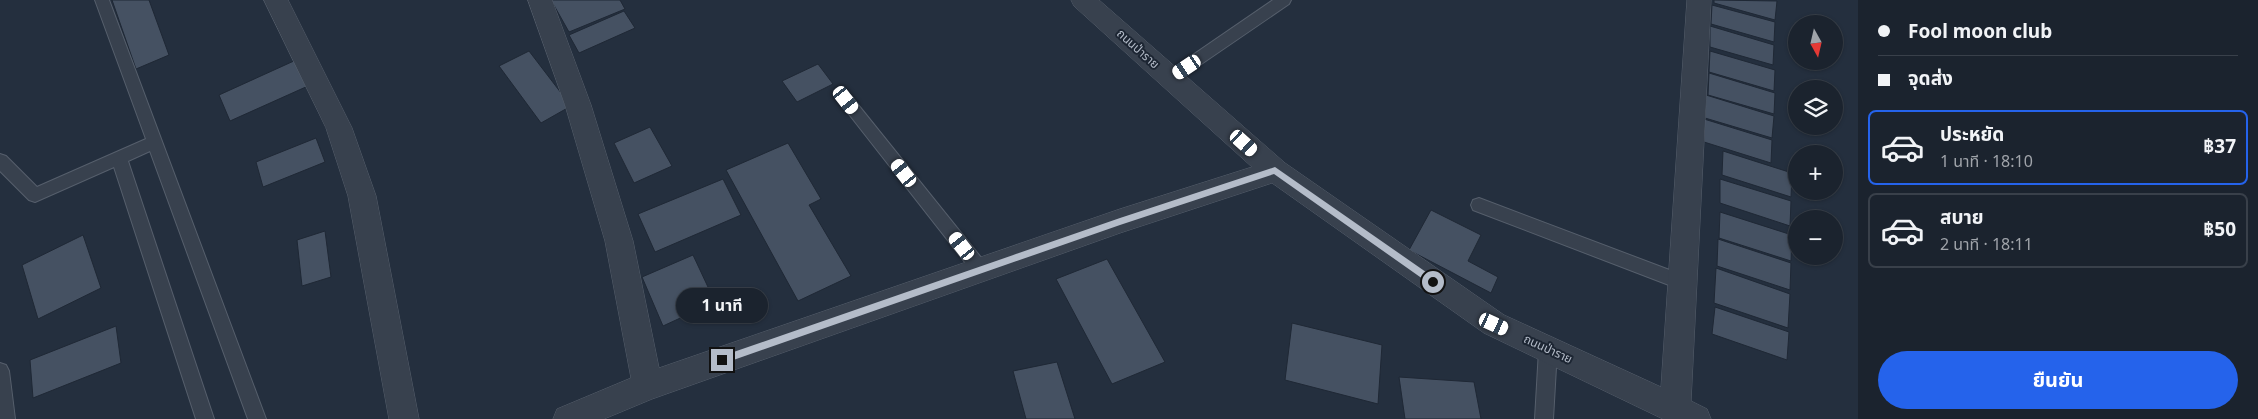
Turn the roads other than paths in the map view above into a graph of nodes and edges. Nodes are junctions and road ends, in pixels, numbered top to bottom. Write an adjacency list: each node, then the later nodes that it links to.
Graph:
1 (102, 0): 9 (lane)
2 (276, 0): 23 (street)
3 (540, 0): 18 (street)
4 (1083, 0): 7 (street, ถนนป่าราย)
5 (1284, 0): 7 (lane)
6 (1699, 0): 15 (street)
7 (1170, 78): 12 (street, ถนนป่าราย)
8 (846, 100): 14 (lane)
9 (154, 142): 10 (lane); 22 (lane)
10 (119, 158): 11 (lane); 21 (lane)
11 (0, 161)
12 (1275, 171): 14 (street); 16 (street, ถนนป่าราย)
13 (1479, 205): 15 (lane)
14 (981, 270): 18 (street)
15 (1682, 282): 19 (street)
16 (1548, 350): 19 (street, ถนนป่าราย); 25 (lane)
17 (0, 371): 20 (lane)
18 (648, 386): 24 (street)
19 (1685, 414)
20 (6, 419)
21 (205, 419)
22 (257, 419)
23 (404, 419)
24 (568, 419)
25 (1544, 419)

